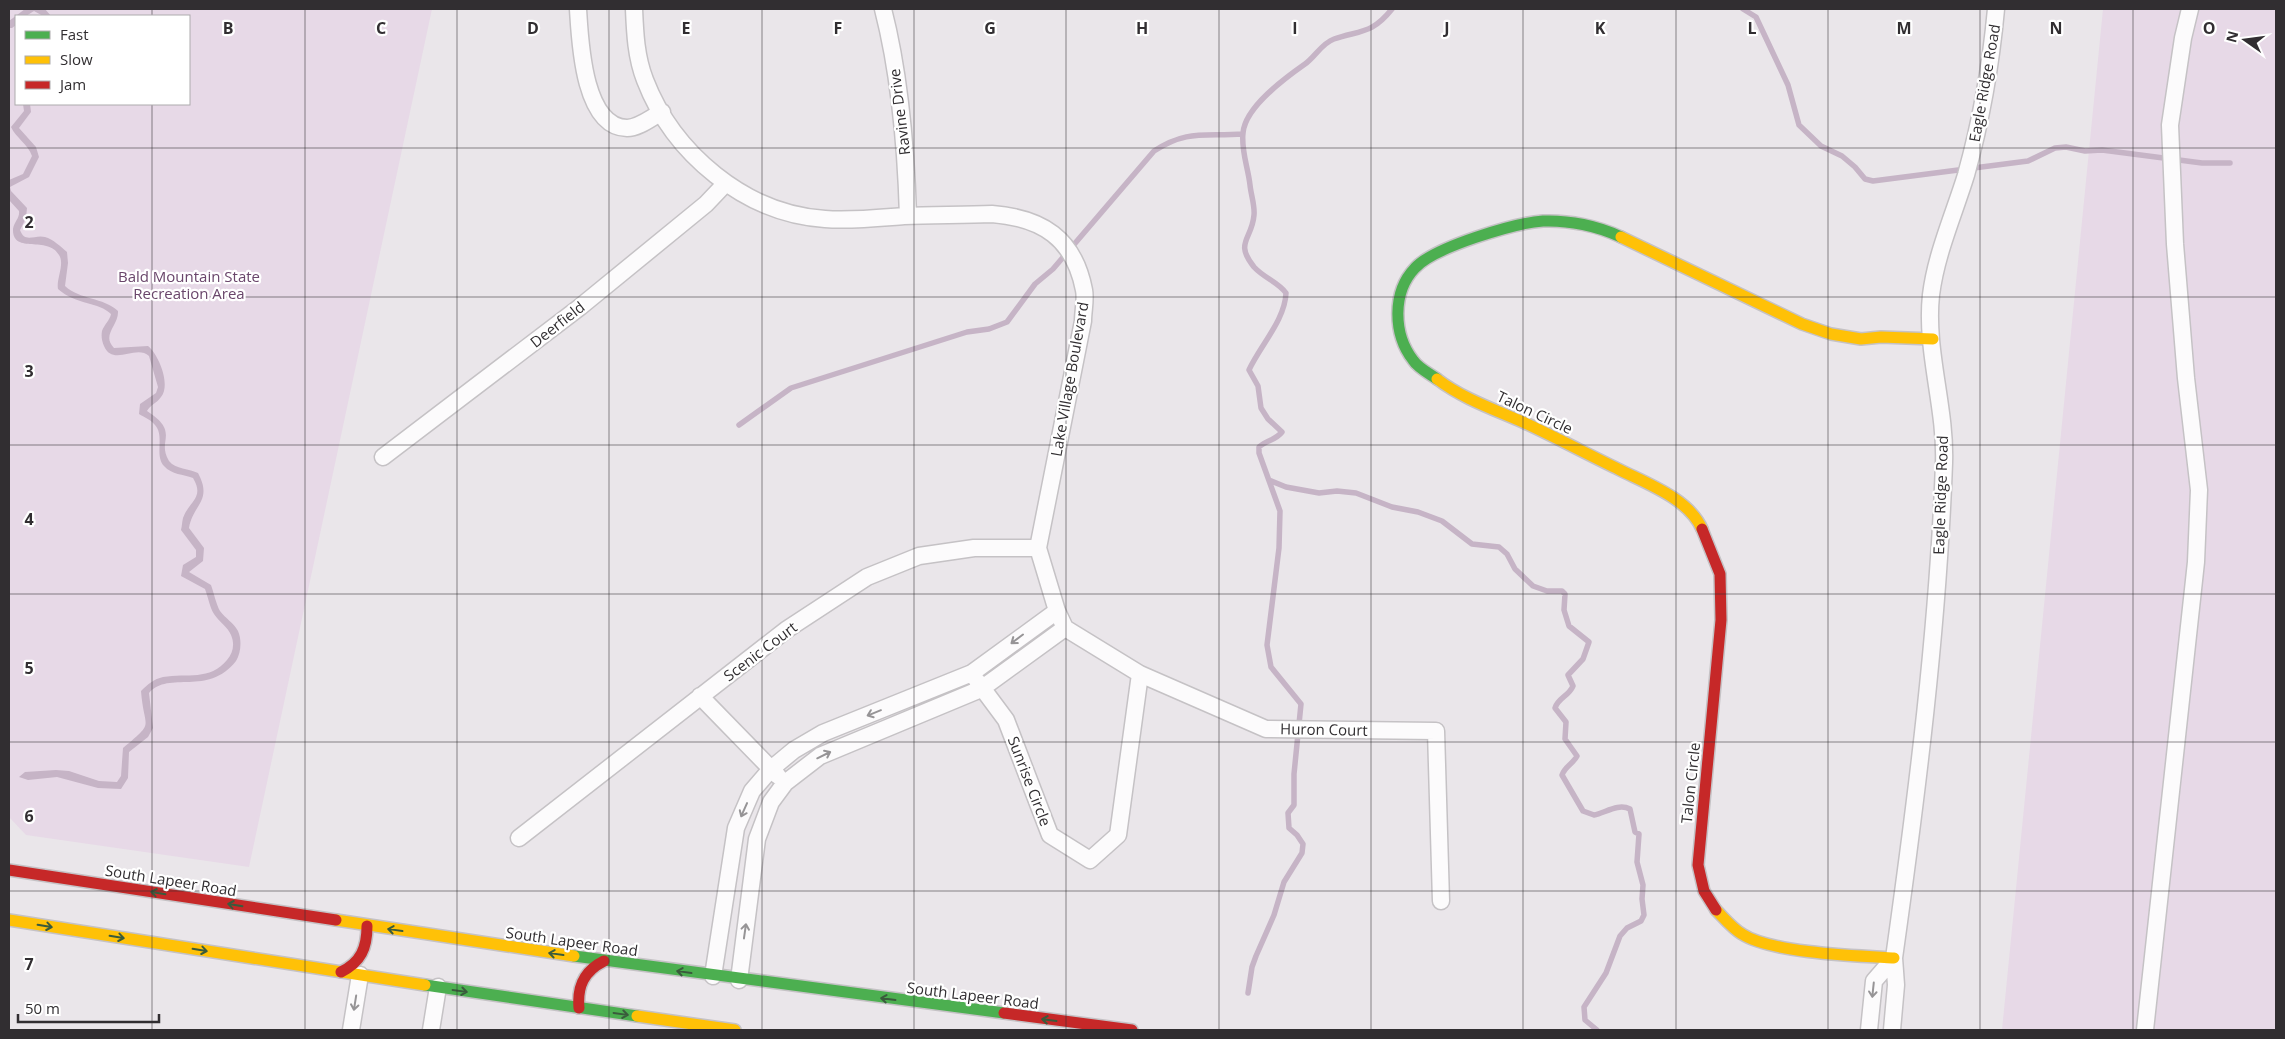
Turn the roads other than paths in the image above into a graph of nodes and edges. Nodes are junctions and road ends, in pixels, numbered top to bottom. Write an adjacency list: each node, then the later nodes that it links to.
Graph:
1 (578, 9): 6 (street)
2 (634, 9): 6 (street)
3 (883, 9): 8 (street, Ravine Drive)
4 (1996, 9): 9 (street, Eagle Ridge Road)
5 (2190, 9): 39 (street)
6 (662, 112): 7 (street)
7 (725, 184): 8 (street, Lake Village Boulevard); 10 (street, Deerfield)
8 (908, 216): 11 (street, Lake Village Boulevard)
9 (1932, 339): 25 (street, Eagle Ridge Road); 25 (main road, Talon Circle)
10 (383, 457)
11 (1038, 548): 12 (street, Lake Village Boulevard); 17 (street, Scenic Court)
12 (1057, 611): 13 (street, Lake Village Boulevard); 14 (street, one-way to 14)
13 (1065, 628): 15 (street, Huron Court); 16 (street)
14 (972, 673): 16 (street, Sunrise Circle); 18 (street, one-way to 18)
15 (1140, 674): 16 (street, Sunrise Circle); 22 (street, Huron Court)
16 (981, 689): 19 (street, one-way to 16)
17 (700, 696): 18 (street); 20 (street, Scenic Court)
18 (771, 769): 19 (street); 29 (street, one-way to 29)
19 (785, 783): 30 (street, one-way to 19)
20 (519, 838)
21 (9, 870): 24 (main road, South Lapeer Road, one-way to 21)
22 (1441, 902)
23 (9, 920): 27 (main road, one-way to 27)
24 (367, 926): 26 (main road, South Lapeer Road, one-way to 24); 27 (main road)
25 (1894, 958): 37 (street, one-way to 37); 38 (street, Eagle Ridge Road)
26 (604, 961): 29 (main road, South Lapeer Road, one-way to 26); 32 (main road)
27 (341, 972): 28 (main road)
28 (360, 975): 31 (main road); 33 (street, one-way to 33)
29 (713, 976): 30 (main road, South Lapeer Road)
30 (739, 980): 36 (main road, South Lapeer Road, one-way to 30)
31 (438, 987): 32 (main road, one-way to 32); 34 (street)
32 (579, 1008): 35 (main road, one-way to 35)
33 (351, 1030)
34 (431, 1030)
35 (735, 1030)
36 (1132, 1030)
37 (1869, 1030)
38 (1892, 1030)
39 (2145, 1030)

